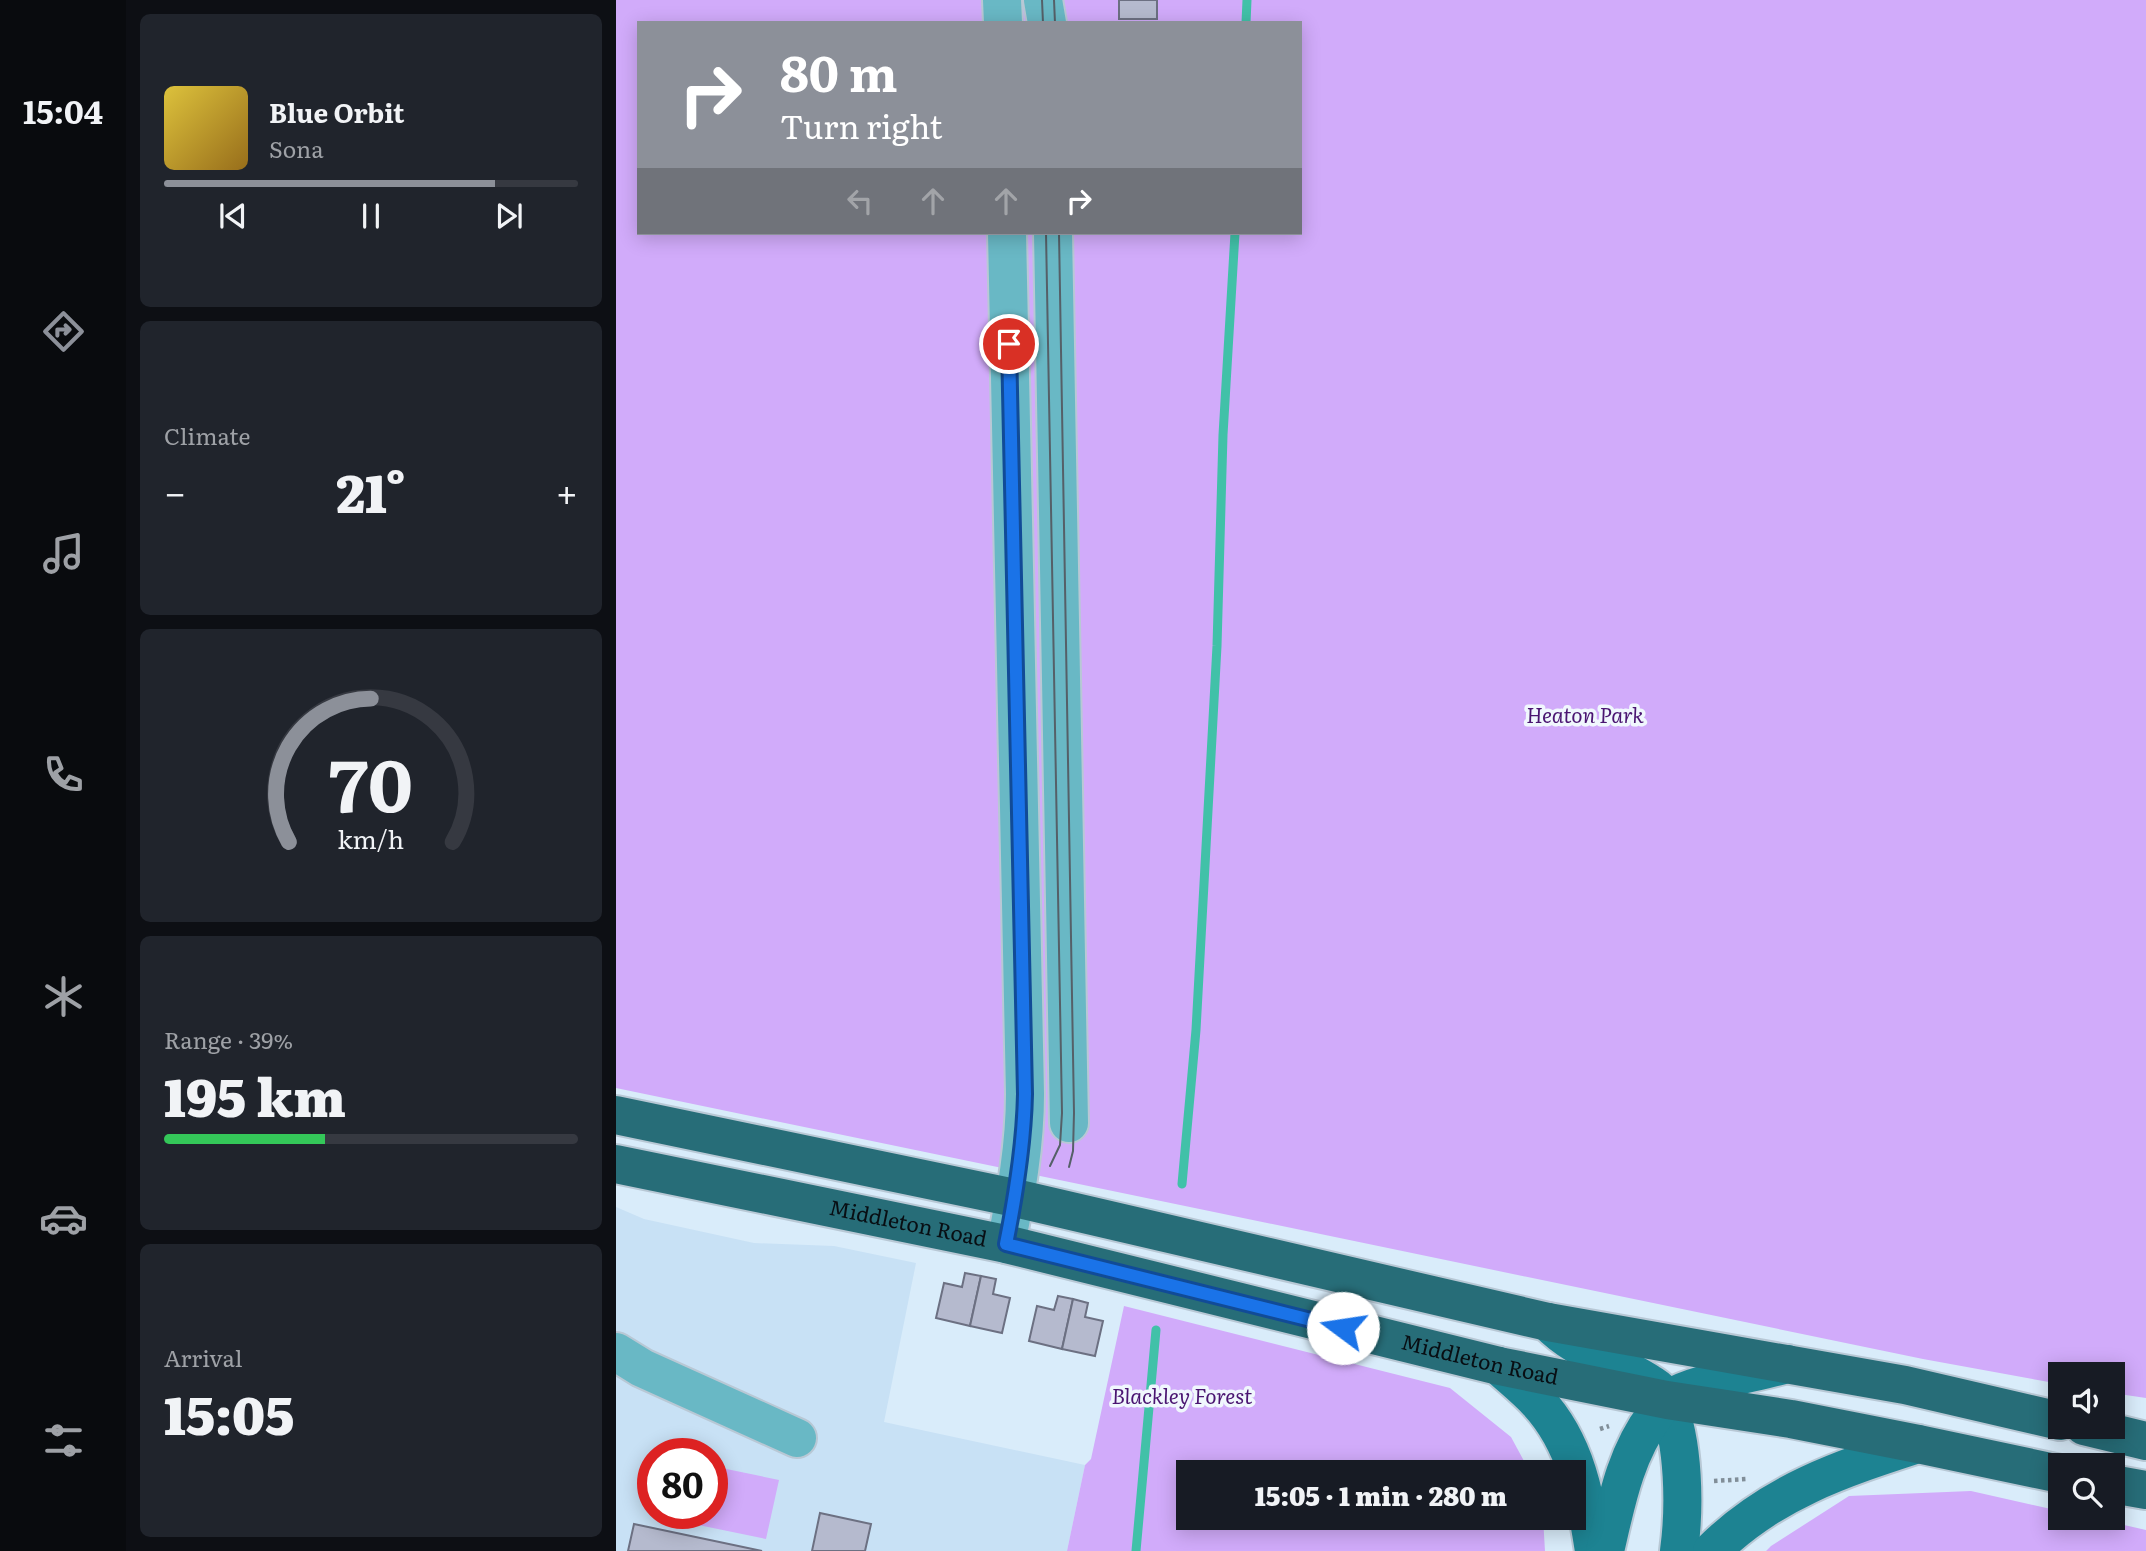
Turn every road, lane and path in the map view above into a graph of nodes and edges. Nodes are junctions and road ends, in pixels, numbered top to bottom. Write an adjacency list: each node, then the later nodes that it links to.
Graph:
1 (1002, 0): 3 (lane)
2 (1043, 0): 4 (lane)
3 (1003, 21)
4 (1047, 21)
5 (1007, 235): 10 (lane)
6 (1053, 235): 8 (lane)
7 (616, 1115): 10 (highway)
8 (1069, 1123)
9 (616, 1164): 11 (highway, Middleton Road)
10 (1015, 1198): 11 (lane); 12 (highway)
11 (1006, 1244): 15 (highway, Middleton Road)
12 (1548, 1322): 14 (highway); 16 (main road)
13 (616, 1352): 19 (lane)
14 (1787, 1364): 16 (main road); 17 (highway)
15 (1499, 1366): 16 (highway, Middleton Road); 27 (main road)
16 (1667, 1400): 21 (highway, Middleton Road); 28 (main road); 29 (main road)
17 (2048, 1417)
18 (2125, 1436): 20 (highway)
19 (797, 1438)
20 (2146, 1441)
21 (1919, 1444): 22 (highway, Middleton Road); 30 (main road)
22 (2048, 1471)
23 (1758, 1478): 24 (path)
24 (1711, 1481)
25 (2125, 1486): 26 (highway)
26 (2146, 1490)
27 (1594, 1551)
28 (1605, 1551)
29 (1679, 1551)
30 (1712, 1551)

